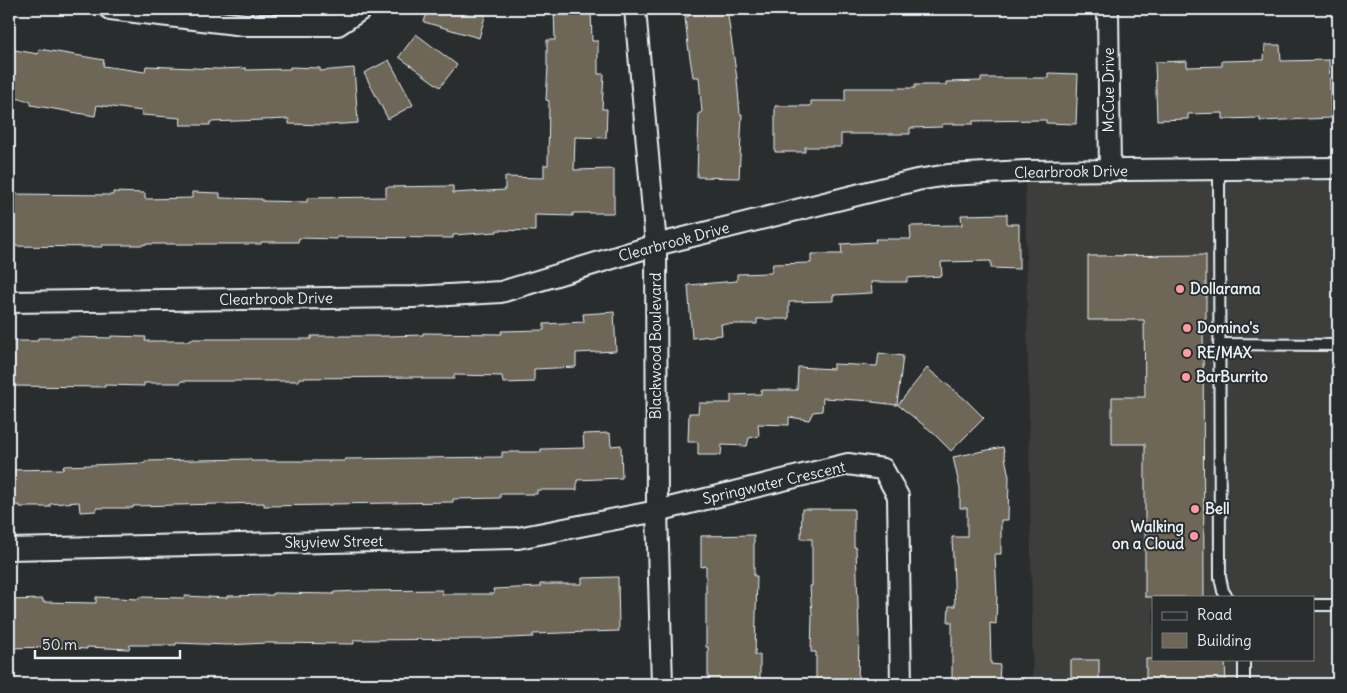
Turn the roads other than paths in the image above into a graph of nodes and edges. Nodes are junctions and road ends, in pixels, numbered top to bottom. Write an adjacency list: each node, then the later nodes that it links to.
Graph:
1 (110, 9): 2 (street)
2 (362, 9)
3 (635, 9): 8 (street, Blackwood Boulevard)
4 (1108, 9): 7 (street, McCue Drive)
5 (1338, 168): 6 (street, Clearbrook Drive)
6 (1219, 170): 7 (street, Clearbrook Drive); 10 (lane)
7 (1110, 171): 8 (street, Clearbrook Drive)
8 (656, 245): 9 (street, Clearbrook Drive); 12 (street, Blackwood Boulevard)
9 (9, 302)
10 (1219, 344): 11 (lane); 14 (lane)
11 (1338, 345)
12 (658, 511): 13 (street, Skyview Street); 18 (street, Blackwood Boulevard); 19 (street, Springwater Crescent)
13 (9, 549)
14 (1226, 596)
15 (1314, 605): 16 (lane)
16 (1338, 605)
17 (1244, 660): 20 (lane)
18 (662, 684)
19 (902, 684)
20 (1244, 684)

